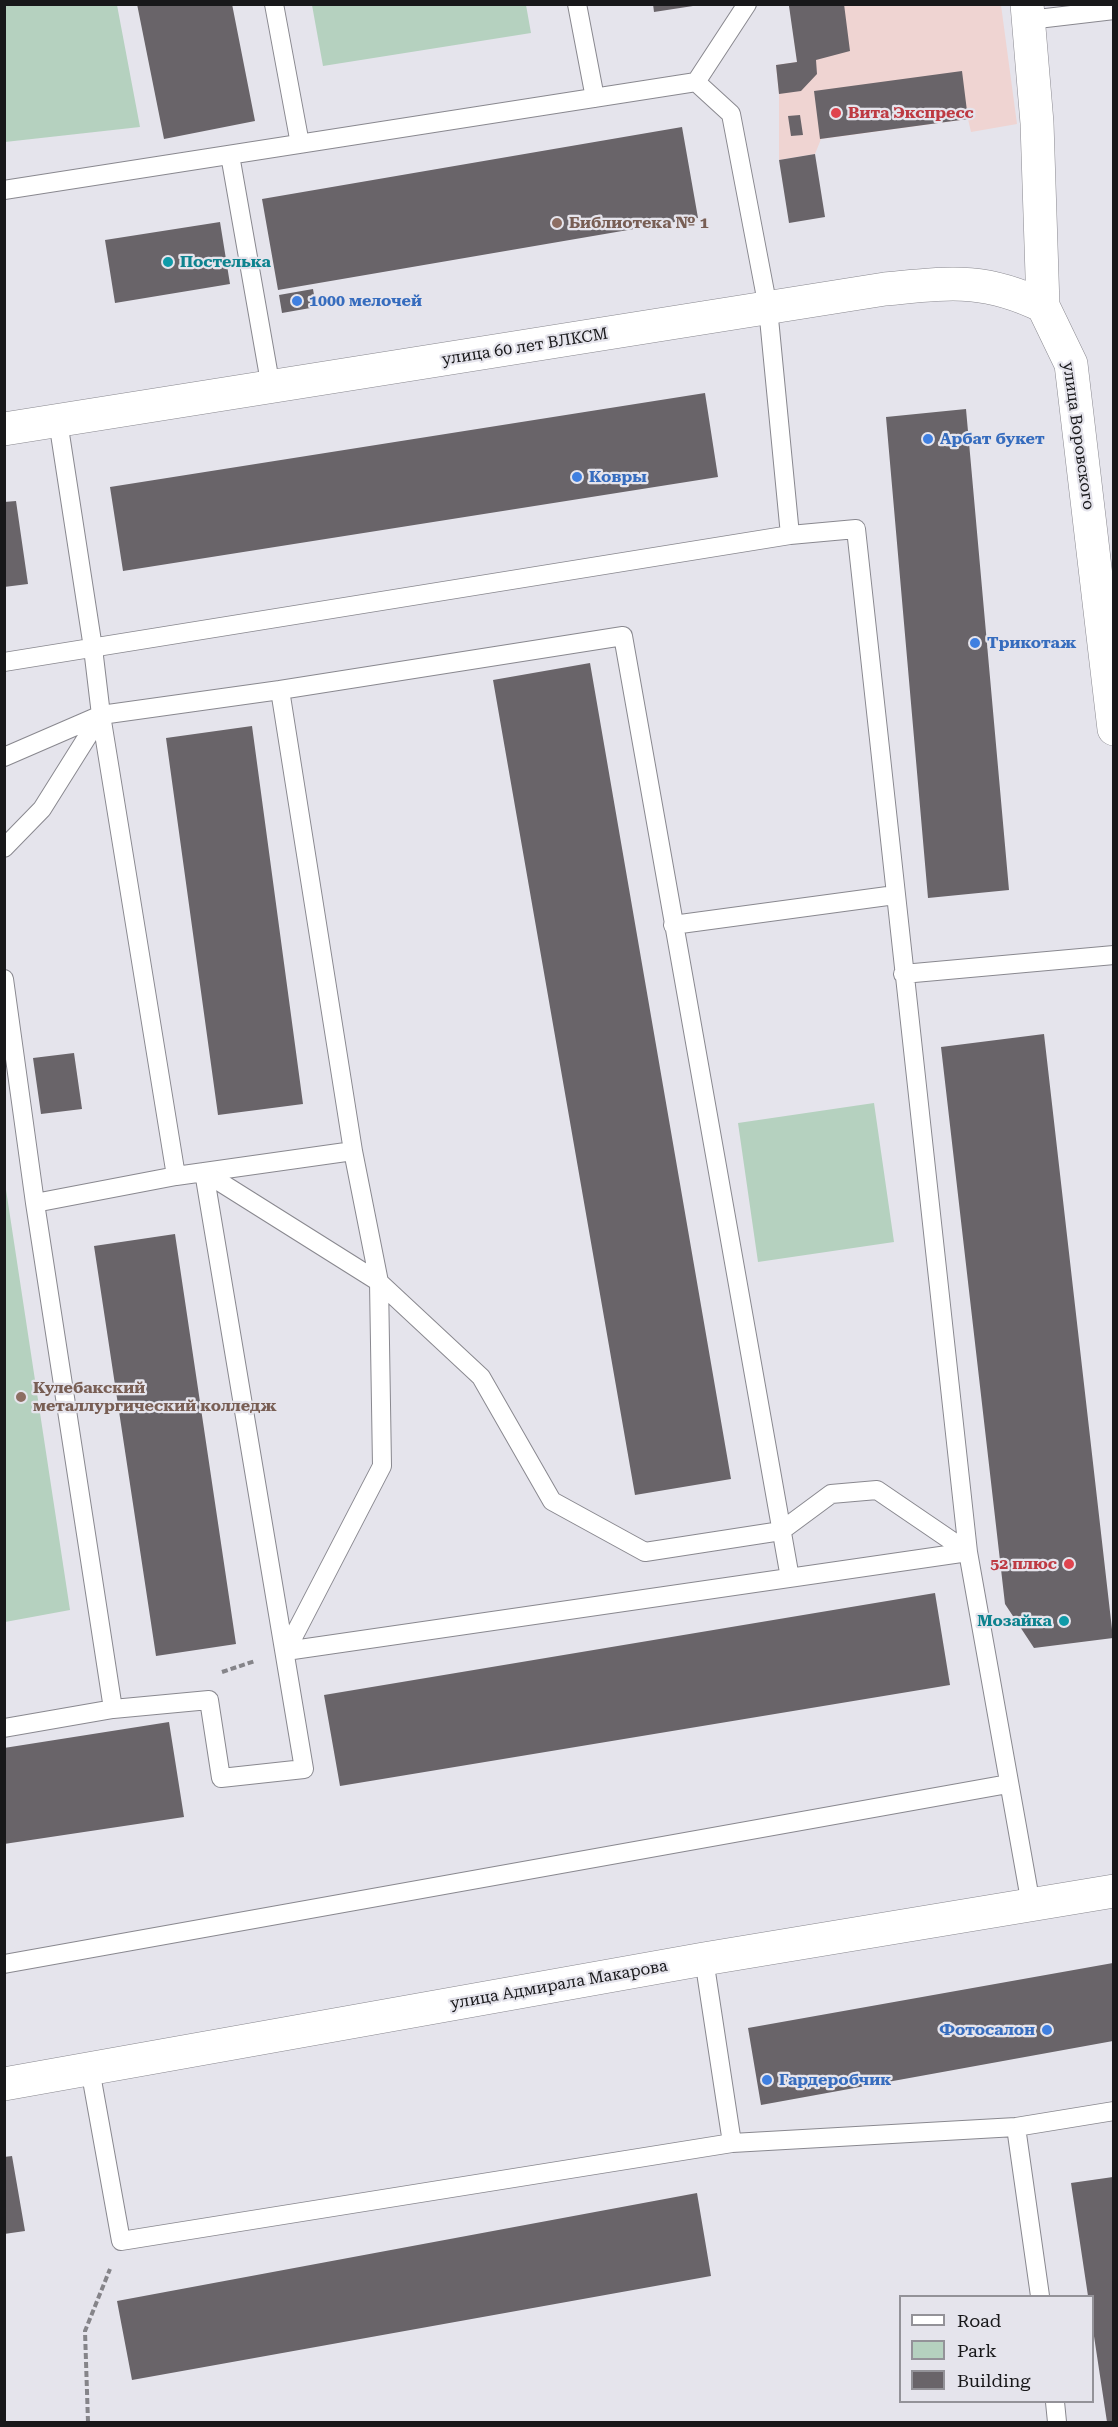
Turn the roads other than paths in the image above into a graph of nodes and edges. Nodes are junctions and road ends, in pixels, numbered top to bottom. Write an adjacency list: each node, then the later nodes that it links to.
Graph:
1 (274, 4): 8 (lane)
2 (578, 4): 7 (lane)
3 (747, 4): 6 (lane)
4 (1113, 9): 5 (lane)
5 (1028, 12): 11 (street, улица Воровского)
6 (696, 82): 7 (lane); 12 (lane)
7 (595, 98): 8 (lane)
8 (300, 144): 9 (lane)
9 (230, 155): 10 (lane); 13 (lane)
10 (4, 190)
11 (1043, 306): 12 (street, улица 60 лет ВЛКСМ); 17 (street, улица Воровского)
12 (768, 308): 13 (street, улица 60 лет ВЛКСМ); 16 (lane)
13 (271, 388): 14 (street, улица 60 лет ВЛКСМ)
14 (58, 421): 15 (street, улица 60 лет ВЛКСМ); 18 (lane)
15 (4, 429)
16 (790, 535): 18 (lane); 25 (lane)
17 (1107, 615): 22 (street, улица Воровского)
18 (93, 648): 19 (lane); 21 (lane)
19 (4, 662)
20 (280, 690): 21 (lane); 26 (lane); 30 (lane)
21 (101, 715): 23 (lane); 24 (lane); 32 (lane)
22 (1113, 729)
23 (4, 757)
24 (4, 848)
25 (895, 895): 26 (lane); 28 (lane)
26 (673, 925): 35 (lane)
27 (1113, 955): 28 (lane)
28 (903, 974): 36 (lane)
29 (4, 979): 33 (lane)
30 (353, 1151): 31 (lane); 34 (lane)
31 (204, 1172): 32 (lane); 34 (lane); 38 (lane)
32 (176, 1176): 33 (lane)
33 (36, 1203): 39 (lane)
34 (379, 1282): 35 (lane); 38 (lane)
35 (781, 1531): 36 (lane); 37 (lane)
36 (968, 1552): 37 (lane); 41 (lane)
37 (790, 1578): 38 (lane)
38 (286, 1651): 39 (lane)
39 (113, 1709): 40 (lane)
40 (4, 1728)
41 (1008, 1784): 43 (lane); 45 (lane)
42 (1113, 1891): 43 (street, улица Адмирала Макарова)
43 (1030, 1905): 44 (street, улица Адмирала Макарова)
44 (704, 1959): 46 (street, улица Адмирала Макарова); 50 (lane)
45 (4, 1964)
46 (90, 2069): 47 (street, улица Адмирала Макарова); 50 (lane)
47 (4, 2084)
48 (1113, 2111): 49 (lane)
49 (1016, 2127): 50 (lane); 51 (lane)
50 (732, 2143)
51 (1040, 2295)
52 (1054, 2403): 53 (lane)
53 (1058, 2422)

